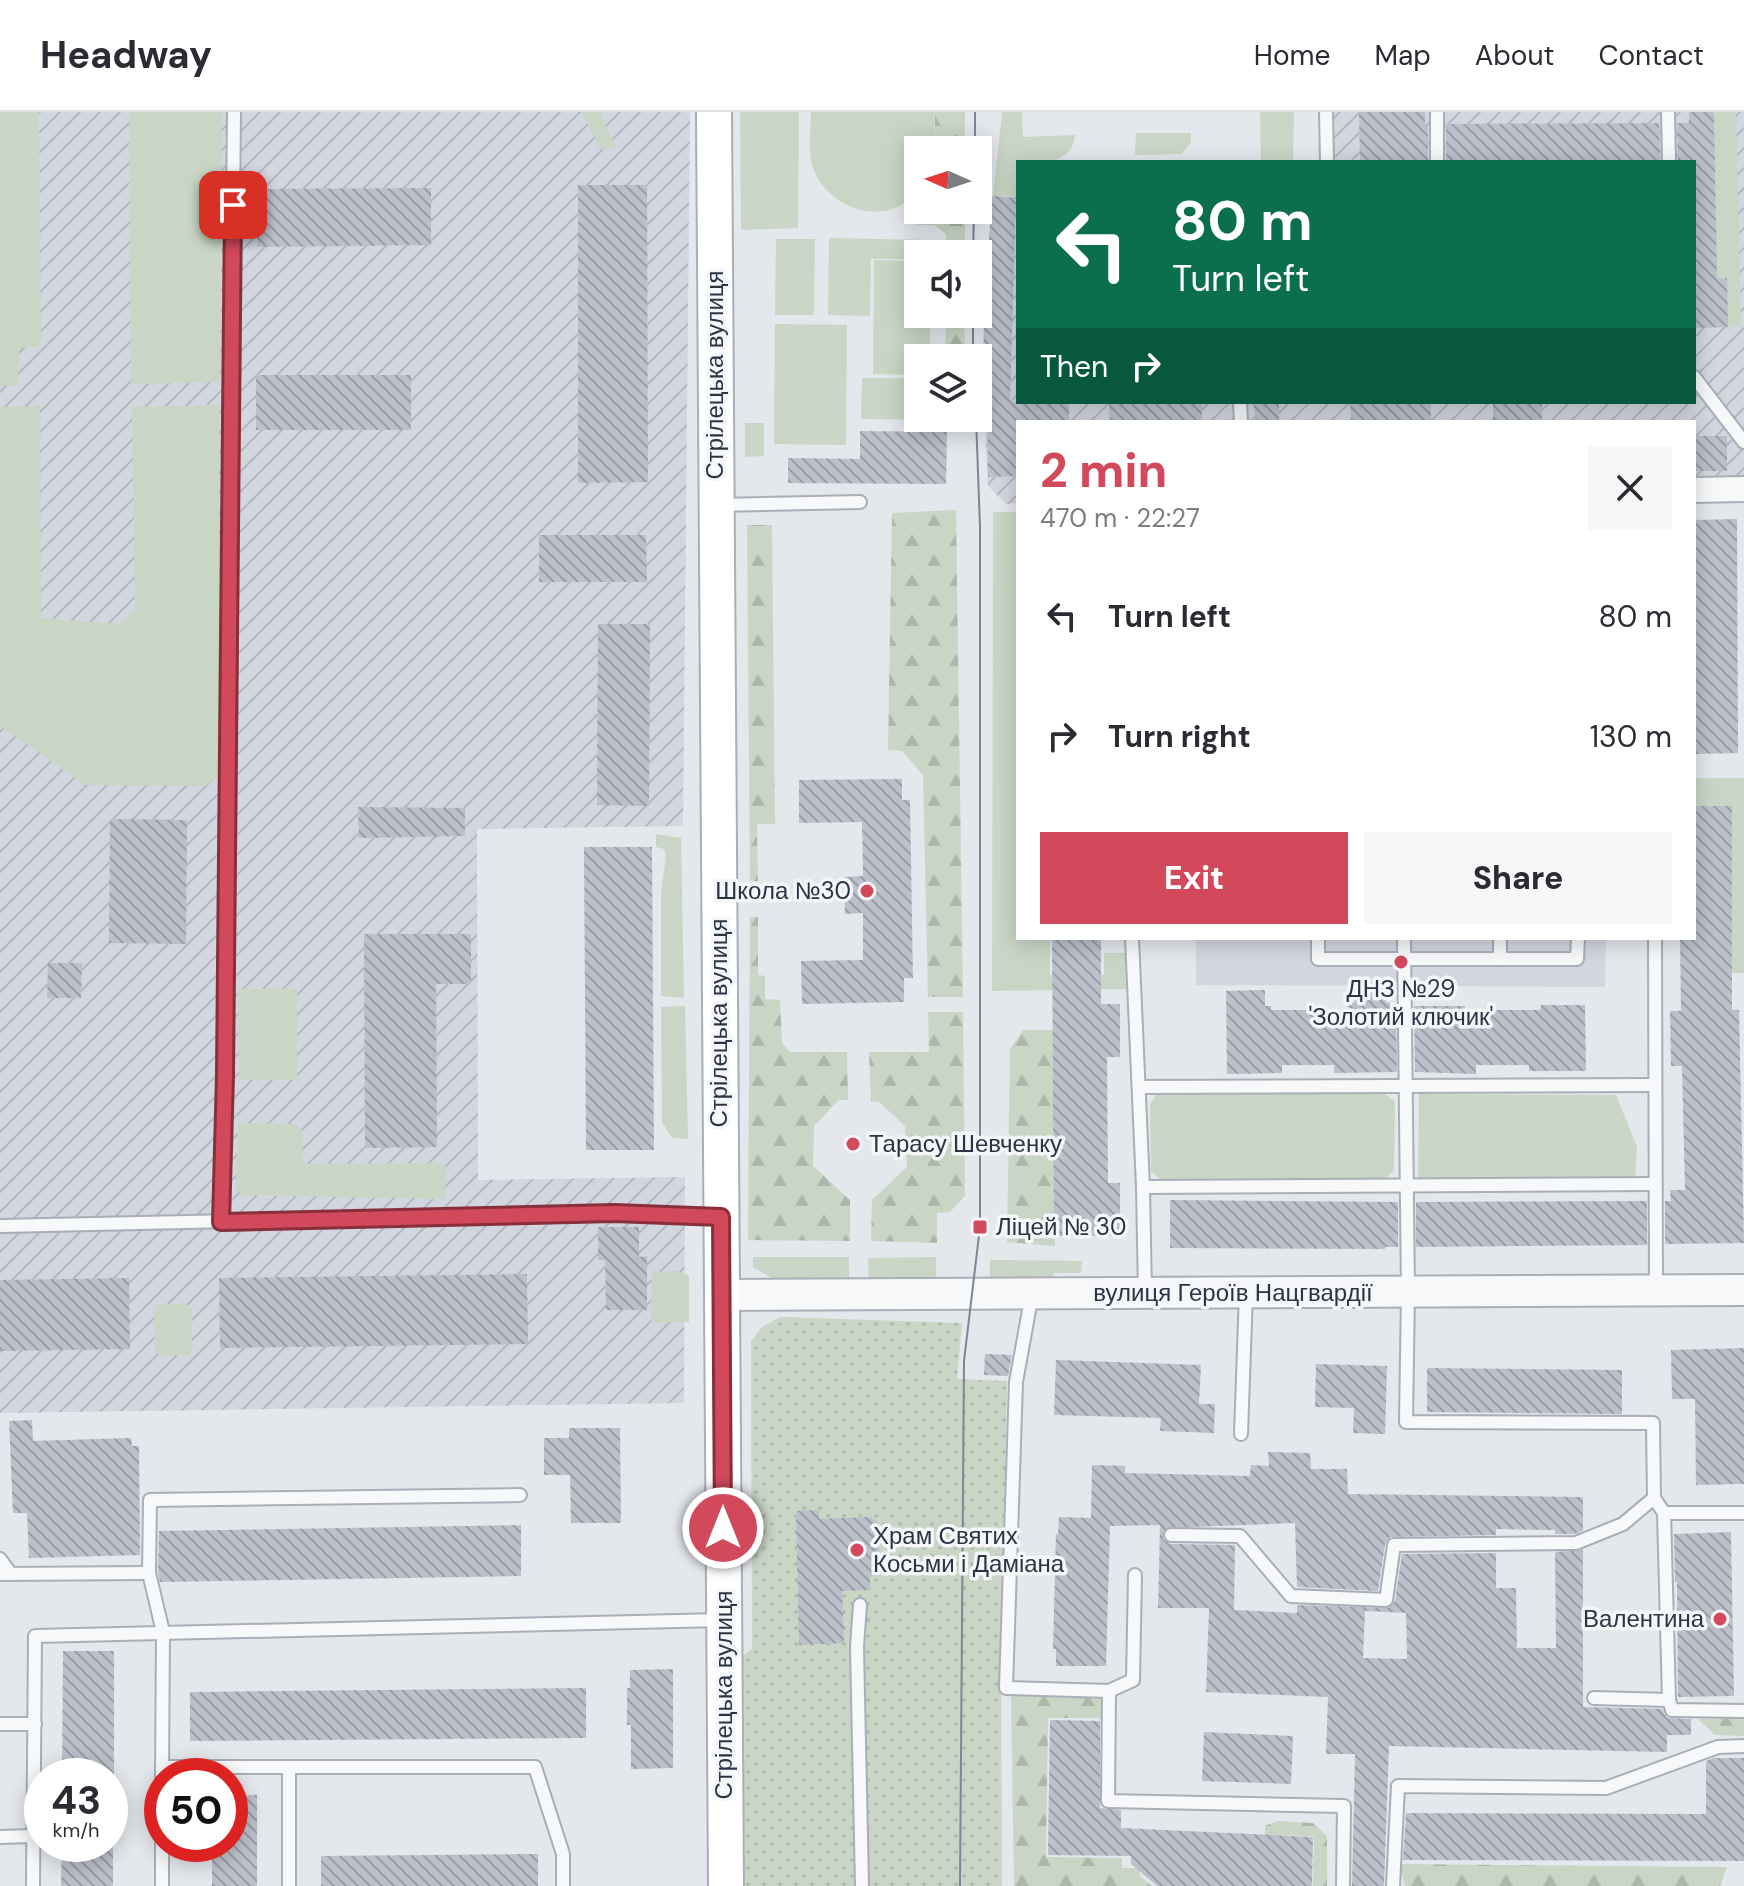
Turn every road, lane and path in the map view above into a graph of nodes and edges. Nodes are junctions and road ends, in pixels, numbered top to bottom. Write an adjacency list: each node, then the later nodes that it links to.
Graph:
1 (234, 112): 30 (lane)
2 (714, 112): 14 (main road, Стрілецька вулиця)
3 (1326, 112): 6 (lane)
4 (1437, 112): 7 (lane)
5 (1668, 112): 8 (lane)
6 (1327, 160)
7 (1437, 160)
8 (1669, 160)
9 (1696, 380): 10 (lane)
10 (1744, 442)
11 (1744, 489): 12 (street)
12 (1696, 490)
13 (860, 502): 14 (lane)
14 (716, 505): 29 (main road, Стрілецька вулиця)
15 (1132, 940): 24 (lane)
16 (1318, 940): 22 (lane)
17 (1404, 940): 22 (lane)
18 (1500, 940): 21 (lane)
19 (1578, 940): 21 (lane)
20 (1655, 940): 23 (lane)
21 (1500, 959): 22 (lane)
22 (1404, 960): 25 (lane)
23 (1655, 1085): 25 (lane); 26 (lane)
24 (1139, 1087): 25 (lane); 28 (lane)
25 (1406, 1087): 27 (lane)
26 (1655, 1184): 27 (lane); 32 (lane)
27 (1406, 1186): 28 (lane); 34 (lane)
28 (1143, 1187): 35 (lane)
29 (721, 1217): 30 (lane); 38 (main road, Стрілецька вулиця)
30 (221, 1222): 31 (lane)
31 (0, 1226)
32 (1656, 1290): 33 (street, вулиця Героїв Нацгвардії); 34 (street, вулиця Героїв Нацгвардії)
33 (1744, 1290)
34 (1408, 1292): 36 (street, вулиця Героїв Нацгвардії); 41 (lane)
35 (1145, 1293): 36 (street, вулиця Героїв Нацгвардії); 37 (street, вулиця Героїв Нацгвардії)
36 (1246, 1293): 39 (lane)
37 (1032, 1294): 38 (street, вулиця Героїв Нацгвардії); 52 (lane)
38 (721, 1295): 50 (main road, Стрілецька вулиця)
39 (1241, 1434)
40 (520, 1495): 46 (lane)
41 (1654, 1498): 42 (lane); 44 (lane)
42 (1664, 1513): 43 (lane); 54 (lane)
43 (1744, 1513)
44 (1171, 1535)
45 (0, 1559): 47 (lane)
46 (149, 1573): 47 (lane); 51 (lane)
47 (5, 1574)
48 (1135, 1575): 52 (lane)
49 (860, 1605): 72 (lane)
50 (724, 1620): 51 (lane); 71 (main road, Стрілецька вулиця)
51 (163, 1632): 57 (lane); 60 (lane)
52 (1109, 1691): 73 (lane)
53 (1594, 1698): 54 (lane)
54 (1669, 1700): 55 (lane)
55 (1744, 1711)
56 (0, 1724): 57 (lane)
57 (35, 1724): 59 (lane)
58 (1744, 1746): 74 (lane)
59 (34, 1758)
60 (162, 1758)
61 (289, 1767): 62 (lane); 69 (lane); 70 (lane)
62 (248, 1769)
63 (24, 1836): 64 (lane)
64 (0, 1837)
65 (33, 1862): 67 (lane)
66 (162, 1862): 68 (lane)
67 (33, 1886)
68 (162, 1886)
69 (289, 1886)
70 (563, 1886)
71 (726, 1886)
72 (862, 1886)
73 (1343, 1886)
74 (1393, 1886)

